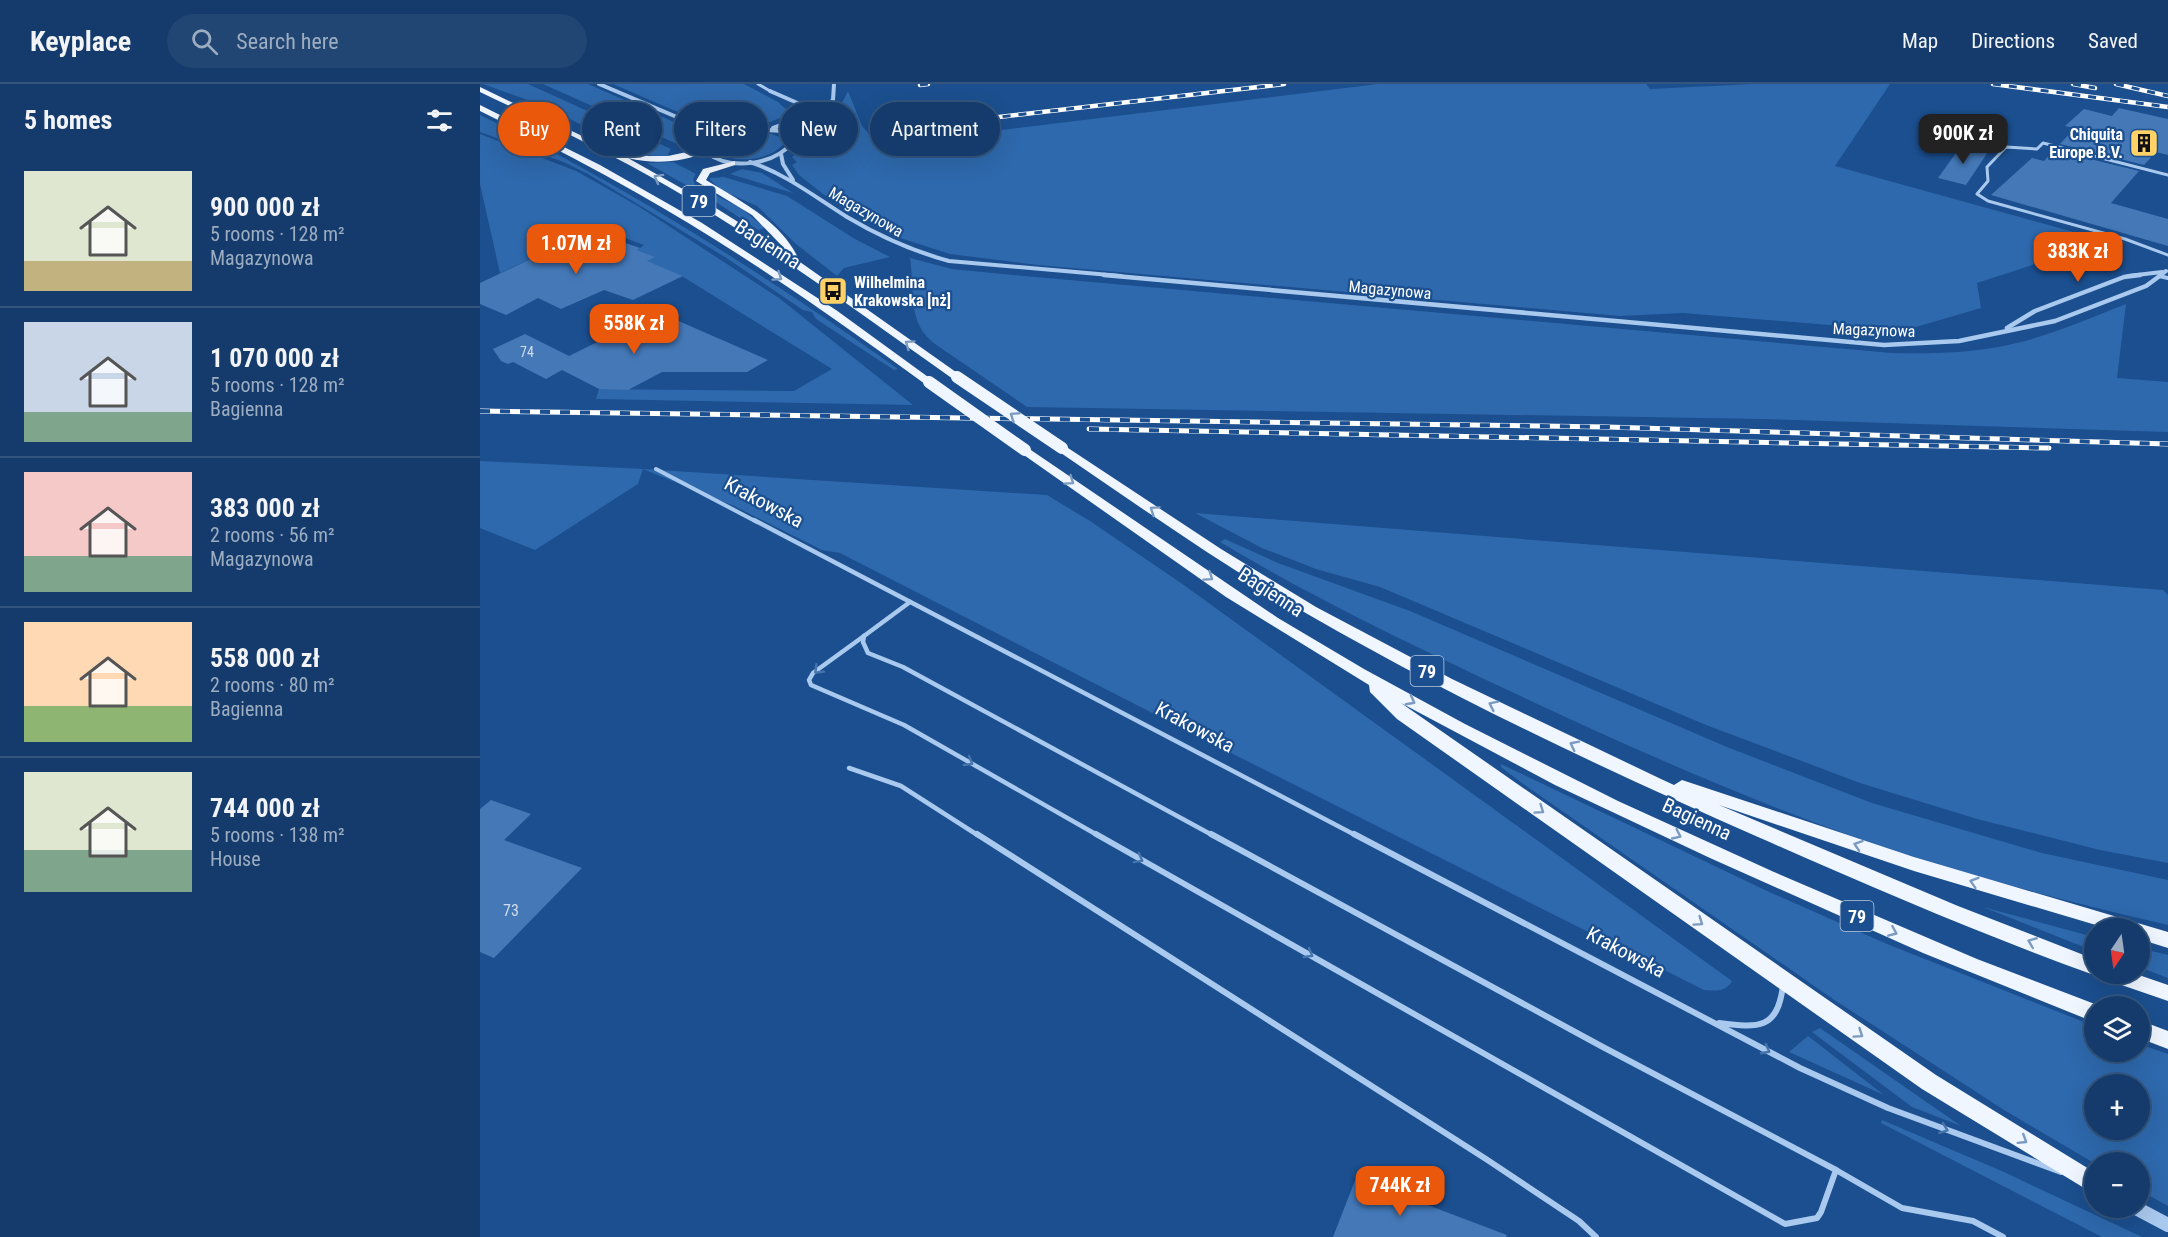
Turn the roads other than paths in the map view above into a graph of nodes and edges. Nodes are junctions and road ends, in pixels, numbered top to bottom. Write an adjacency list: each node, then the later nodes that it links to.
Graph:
1 (599, 84): 9 (street)
2 (758, 84): 5 (lane)
3 (834, 84): 7 (street)
4 (480, 89): 14 (main road, Bagienna / 79)
5 (770, 91): 6 (street)
6 (795, 102)
7 (830, 102)
8 (480, 108): 35 (main road, Bagienna / 79, one-way to 35, bridge)
9 (674, 116)
10 (780, 125): 11 (street)
11 (769, 129): 12 (street)
12 (780, 132)
13 (1934, 135): 15 (lane)
14 (582, 137)
15 (2006, 147): 24 (lane); 26 (lane)
16 (780, 154): 22 (street)
17 (618, 156): 27 (main road, Bagienna / 79, one-way to 17)
18 (632, 156): 19 (main road)
19 (688, 156)
20 (710, 156): 23 (street)
21 (781, 156): 25 (street)
22 (750, 162): 23 (street); 25 (street, Magazynowa)
23 (732, 163): 27 (main road)
24 (2168, 175)
25 (793, 181): 31 (street, Magazynowa)
26 (2168, 255)
27 (796, 265): 36 (main road, Bagienna / 79, one-way to 27, bridge)
28 (2167, 271): 29 (street, Magazynowa); 31 (street, Magazynowa)
29 (2159, 276): 30 (lane); 31 (street, Magazynowa)
30 (2168, 278)
31 (2004, 330)
32 (656, 469): 33 (lane, Krakowska)
33 (910, 602): 34 (lane); 46 (lane, Krakowska)
34 (864, 634): 49 (lane); 49 (lane, one-way to 49)
35 (1359, 674): 42 (main road, one-way to 42); 45 (main road, Bagienna / 79, one-way to 45)
36 (1602, 759): 38 (main road, one-way to 36); 41 (main road, Bagienna / 79, one-way to 36)
37 (849, 768): 54 (lane)
38 (2096, 918)
39 (2150, 934): 40 (main road)
40 (2168, 940)
41 (2084, 963)
42 (1784, 982): 46 (lane); 50 (main road, one-way to 50)
43 (2142, 984): 44 (main road)
44 (2168, 993)
45 (2084, 1009)
46 (1714, 1022): 51 (lane, Krakowska, one-way to 51)
47 (2150, 1033): 48 (main road)
48 (2168, 1040)
49 (1836, 1170): 55 (lane)
50 (2084, 1179)
51 (2084, 1181)
52 (2150, 1215): 53 (street)
53 (2168, 1225)
54 (1596, 1237)
55 (2003, 1237)

